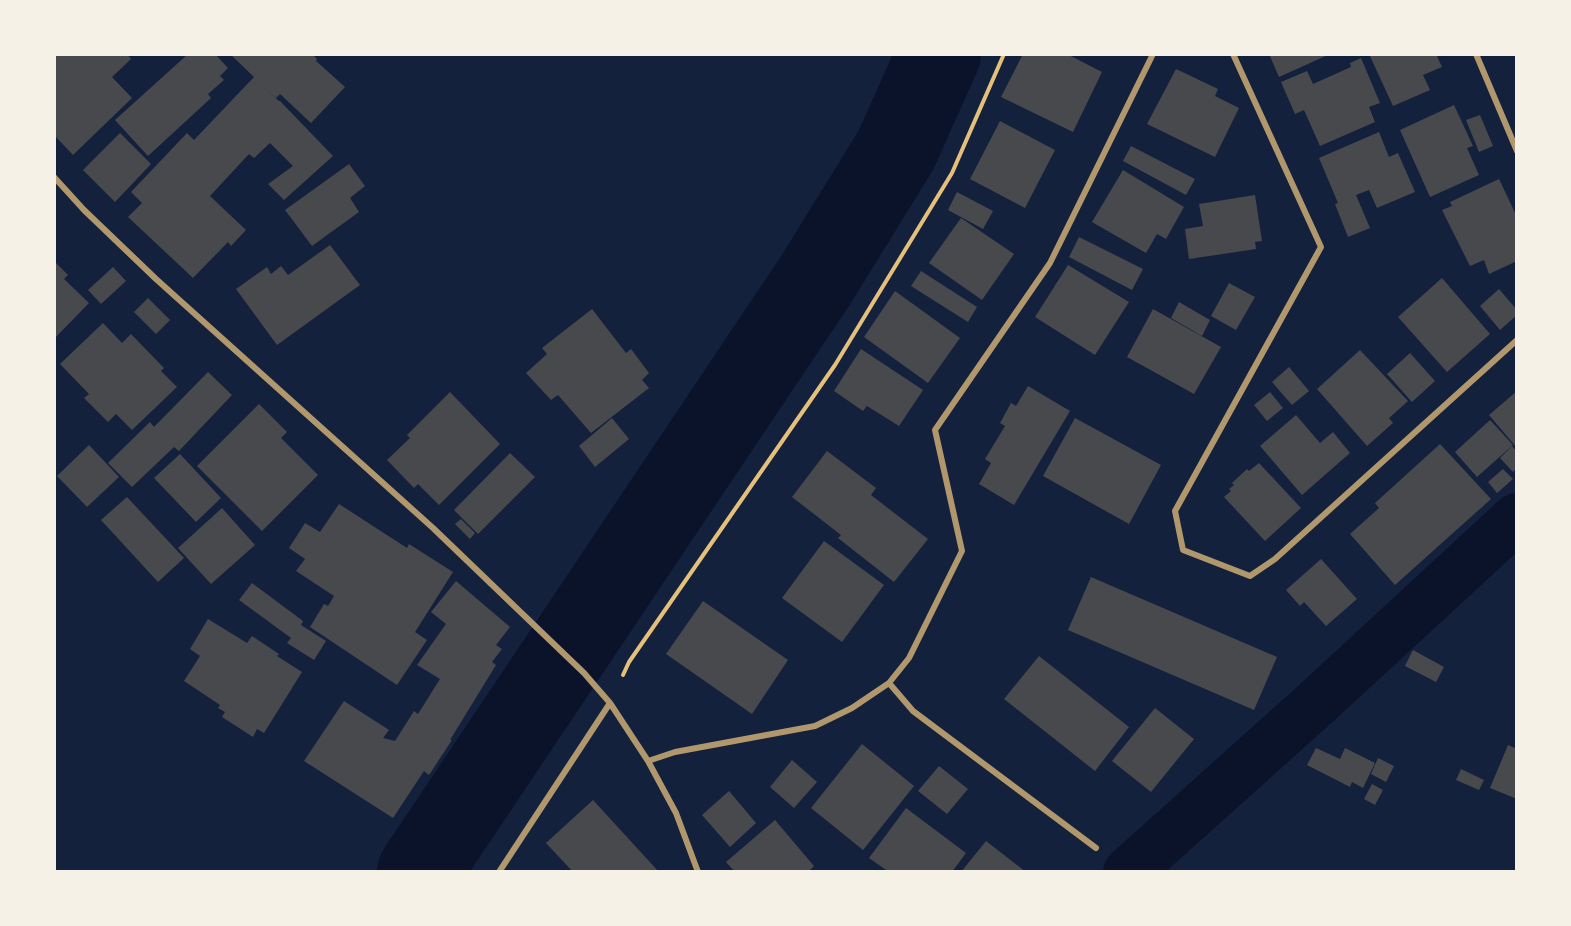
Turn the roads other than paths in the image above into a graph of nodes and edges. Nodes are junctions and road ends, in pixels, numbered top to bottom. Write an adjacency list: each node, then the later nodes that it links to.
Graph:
1 (1153, 54): 7 (street)
2 (1233, 54): 6 (street)
3 (1476, 54): 4 (street)
4 (1517, 151)
5 (54, 177): 8 (street)
6 (1517, 340)
7 (889, 683): 9 (street); 10 (street)
8 (610, 703): 9 (street); 11 (street)
9 (648, 761): 12 (street)
10 (1096, 848)
11 (499, 872)
12 (698, 872)

